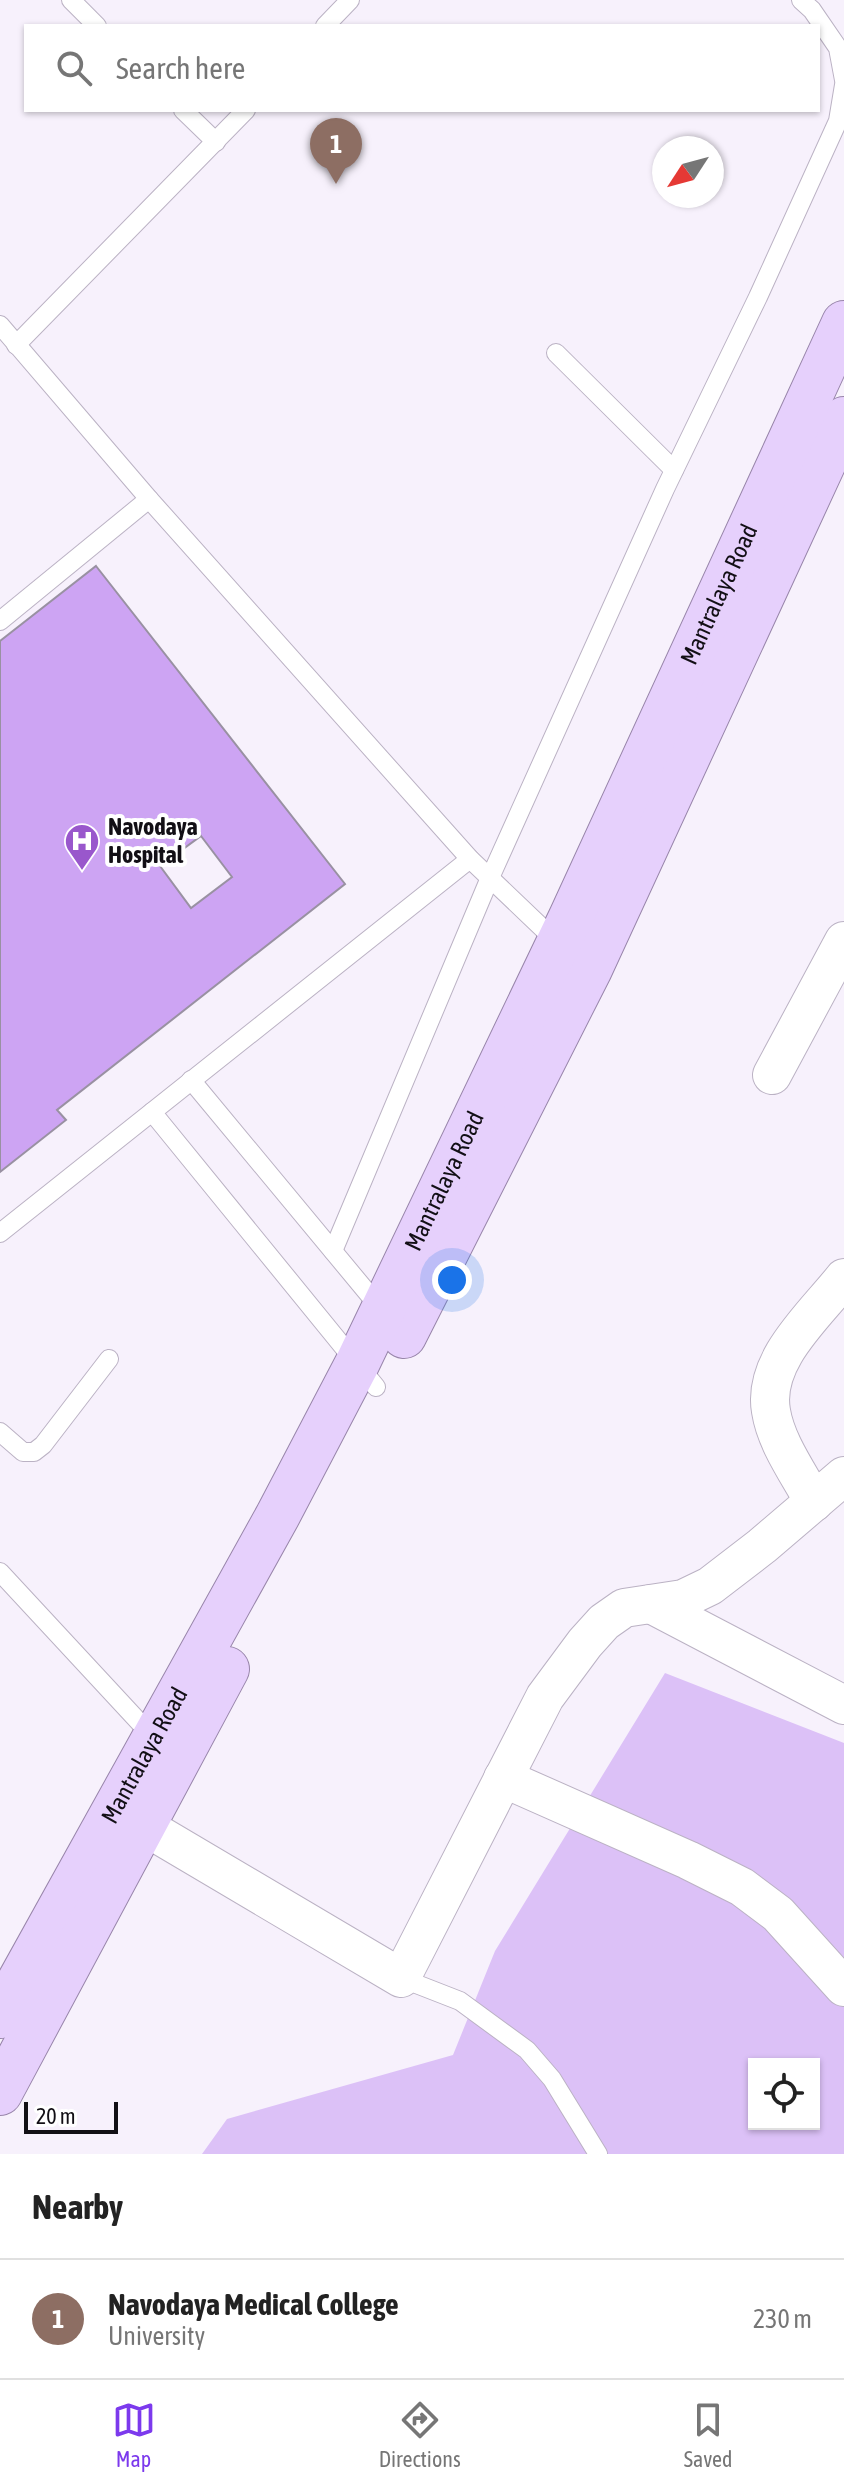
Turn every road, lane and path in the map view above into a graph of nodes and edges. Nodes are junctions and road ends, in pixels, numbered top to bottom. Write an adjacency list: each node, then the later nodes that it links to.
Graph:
1 (71, 0): 4 (lane)
2 (350, 0): 5 (lane)
3 (801, 0): 6 (lane)
4 (95, 24)
5 (327, 24)
6 (844, 83): 15 (lane)
7 (185, 112): 9 (lane)
8 (244, 112): 9 (lane)
9 (216, 142): 12 (lane)
10 (844, 323): 21 (highway, Mantralaya Road)
11 (0, 325): 12 (lane)
12 (16, 345): 16 (lane)
13 (556, 353): 15 (lane)
14 (844, 419): 21 (highway, Mantralaya Road)
15 (674, 470): 19 (lane)
16 (149, 499): 17 (lane); 18 (lane)
17 (0, 621)
18 (470, 859): 19 (lane); 23 (lane)
19 (489, 880): 21 (lane); 26 (lane)
20 (844, 941): 22 (street)
21 (574, 956): 28 (highway, Mantralaya Road)
22 (772, 1075)
23 (191, 1080): 24 (lane); 26 (lane)
24 (152, 1112): 25 (lane); 30 (lane)
25 (0, 1233)
26 (333, 1251): 28 (lane)
27 (844, 1278): 33 (street)
28 (393, 1324): 30 (highway, Mantralaya Road)
29 (109, 1359): 31 (lane)
30 (366, 1376): 37 (highway, Mantralaya Road)
31 (0, 1432)
32 (844, 1476): 33 (street)
33 (814, 1502): 35 (street)
34 (0, 1572): 37 (lane)
35 (651, 1604): 36 (street); 38 (street)
36 (844, 1705)
37 (167, 1750): 39 (highway, Mantralaya Road); 42 (highway, Mantralaya Road)
38 (503, 1778): 40 (street); 41 (street)
39 (144, 1826): 40 (street); 43 (highway, Mantralaya Road)
40 (401, 1978): 44 (lane)
41 (844, 1987)
42 (0, 2016)
43 (0, 2093)
44 (598, 2154)

